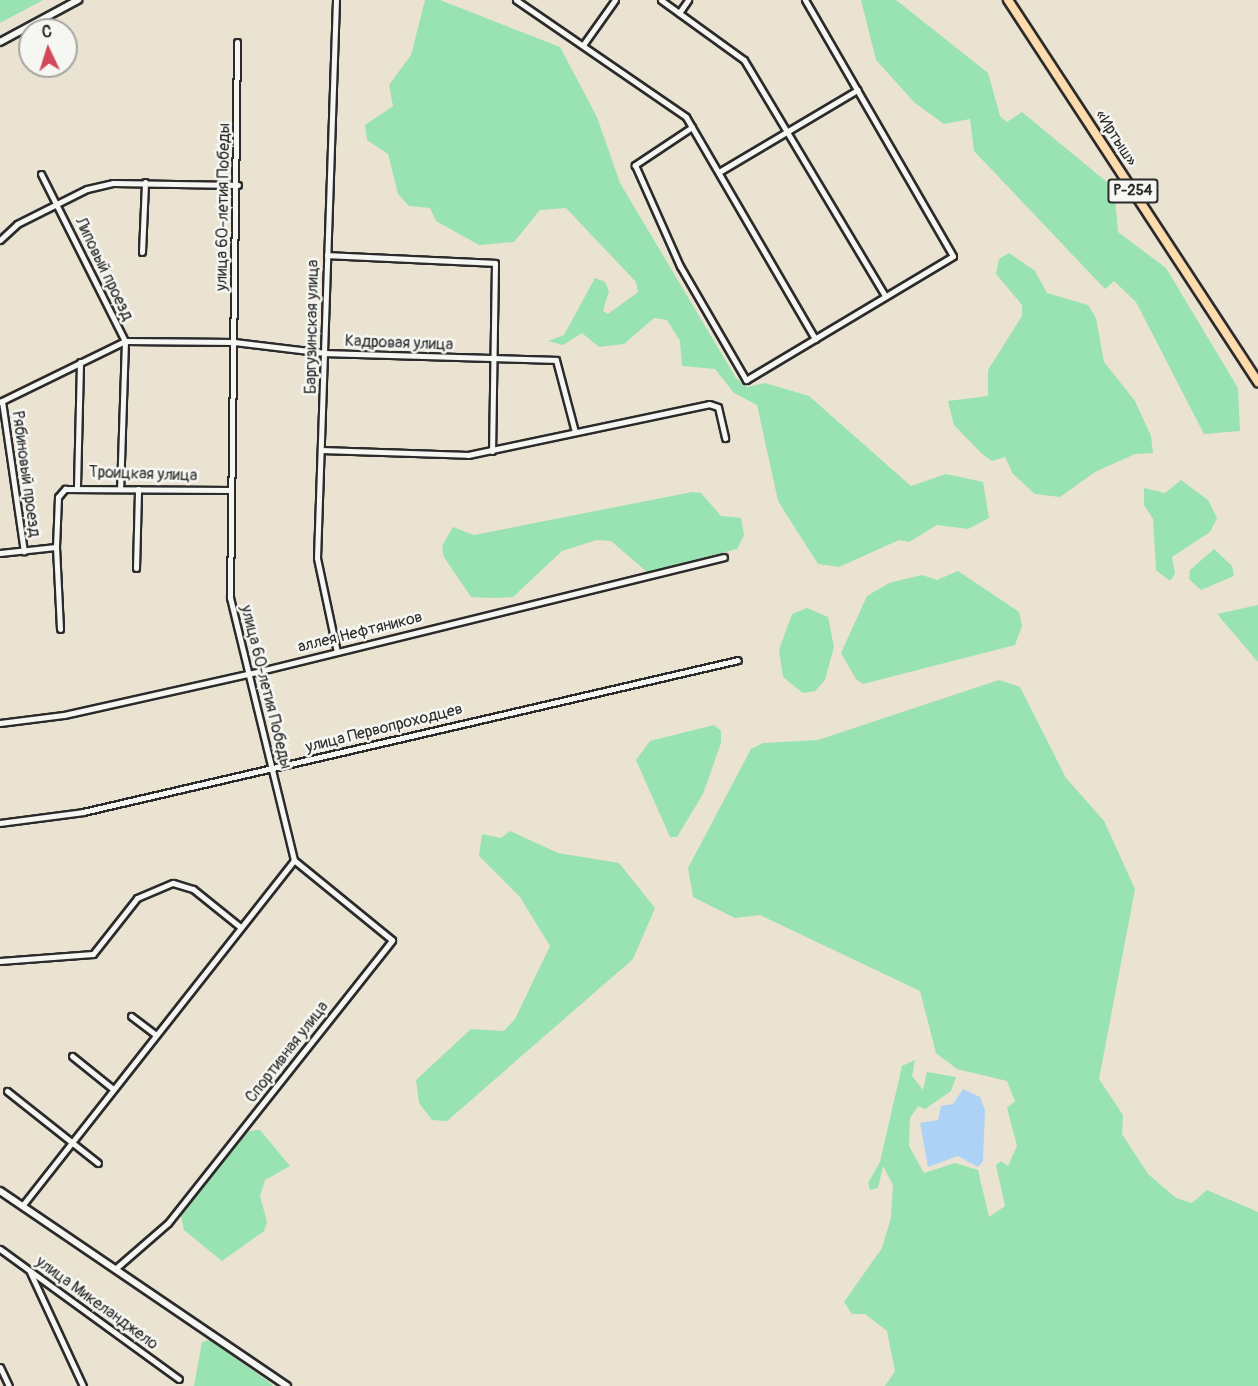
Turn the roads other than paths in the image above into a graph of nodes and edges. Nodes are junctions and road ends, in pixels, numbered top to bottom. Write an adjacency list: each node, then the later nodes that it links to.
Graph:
1 (78, 0): 10 (street)
2 (336, 0): 23 (street, Баргузинская улица)
3 (516, 0): 12 (street)
4 (615, 0): 12 (street)
5 (661, 0): 9 (street)
6 (688, 0): 9 (street)
7 (805, 0): 13 (street)
8 (1008, 0): 31 (highway, «Иртыш» / Р-254)
9 (679, 12): 15 (street)
10 (0, 42)
11 (237, 42): 19 (street, улица 60-летия Победы)
12 (583, 45): 14 (street)
13 (857, 90): 15 (street); 24 (street)
14 (692, 127): 16 (street); 25 (street)
15 (788, 131): 16 (street); 24 (street)
16 (718, 172): 25 (street)
17 (41, 174): 20 (street, Липовый проезд)
18 (145, 182): 19 (street); 20 (street); 22 (street)
19 (238, 185): 27 (street, улица 60-летия Победы)
20 (57, 205): 21 (street); 26 (street, Липовый проезд)
21 (0, 240)
22 (142, 252)
23 (327, 255): 28 (street, Баргузинская улица); 29 (street)
24 (885, 296): 25 (street)
25 (815, 339)
26 (124, 341): 27 (street, Кадровая улица); 30 (street, Кадровая улица); 38 (street, Липовый проезд)
27 (234, 342): 28 (street, Кадровая улица); 40 (street, улица 60-летия Победы)
28 (325, 353): 29 (street, Кадровая улица); 35 (street, Баргузинская улица)
29 (494, 360): 33 (street, Кадровая улица); 36 (street)
30 (80, 362): 32 (street, Кадровая улица); 37 (street)
31 (1258, 382)
32 (1, 401): 42 (street, Рябиновый проезд)
33 (575, 432): 34 (street); 36 (street)
34 (725, 438)
35 (321, 450): 36 (street); 47 (street, Баргузинская улица)
36 (492, 451)
37 (77, 486): 38 (street, Троицкая улица); 41 (street, Троицкая улица)
38 (120, 488): 39 (street, Троицкая улица)
39 (138, 489): 40 (street, Троицкая улица); 45 (street)
40 (230, 490): 49 (street, улица 60-летия Победы)
41 (56, 547): 42 (street); 46 (street)
42 (24, 550): 43 (street)
43 (0, 553)
44 (724, 557): 47 (street, аллея Нефтяников)
45 (136, 568)
46 (60, 629)
47 (337, 652): 49 (street, аллея Нефтяников)
48 (738, 660): 51 (street, улица Первопроходцев)
49 (248, 674): 50 (street, аллея Нефтяников); 51 (street, улица 60-летия Победы)
50 (0, 723)
51 (272, 769): 52 (street, улица Первопроходцев); 53 (street, улица 60-летия Победы)
52 (0, 823)
53 (294, 860): 54 (street); 66 (street, Спортивная улица)
54 (239, 926): 55 (street); 57 (street)
55 (0, 961)
56 (131, 1017): 57 (street)
57 (156, 1035): 59 (street)
58 (72, 1056): 59 (street)
59 (113, 1089): 61 (street)
60 (7, 1091): 61 (street)
61 (72, 1142): 62 (street); 64 (street)
62 (98, 1163)
63 (0, 1191): 64 (street)
64 (22, 1206): 66 (street)
65 (0, 1249): 67 (street, улица Микеланджело)
66 (115, 1269): 72 (street)
67 (30, 1270): 69 (street, улица Микеланджело); 71 (street)
68 (0, 1367): 70 (street)
69 (179, 1379)
70 (9, 1386)
71 (83, 1386)
72 (287, 1386)

